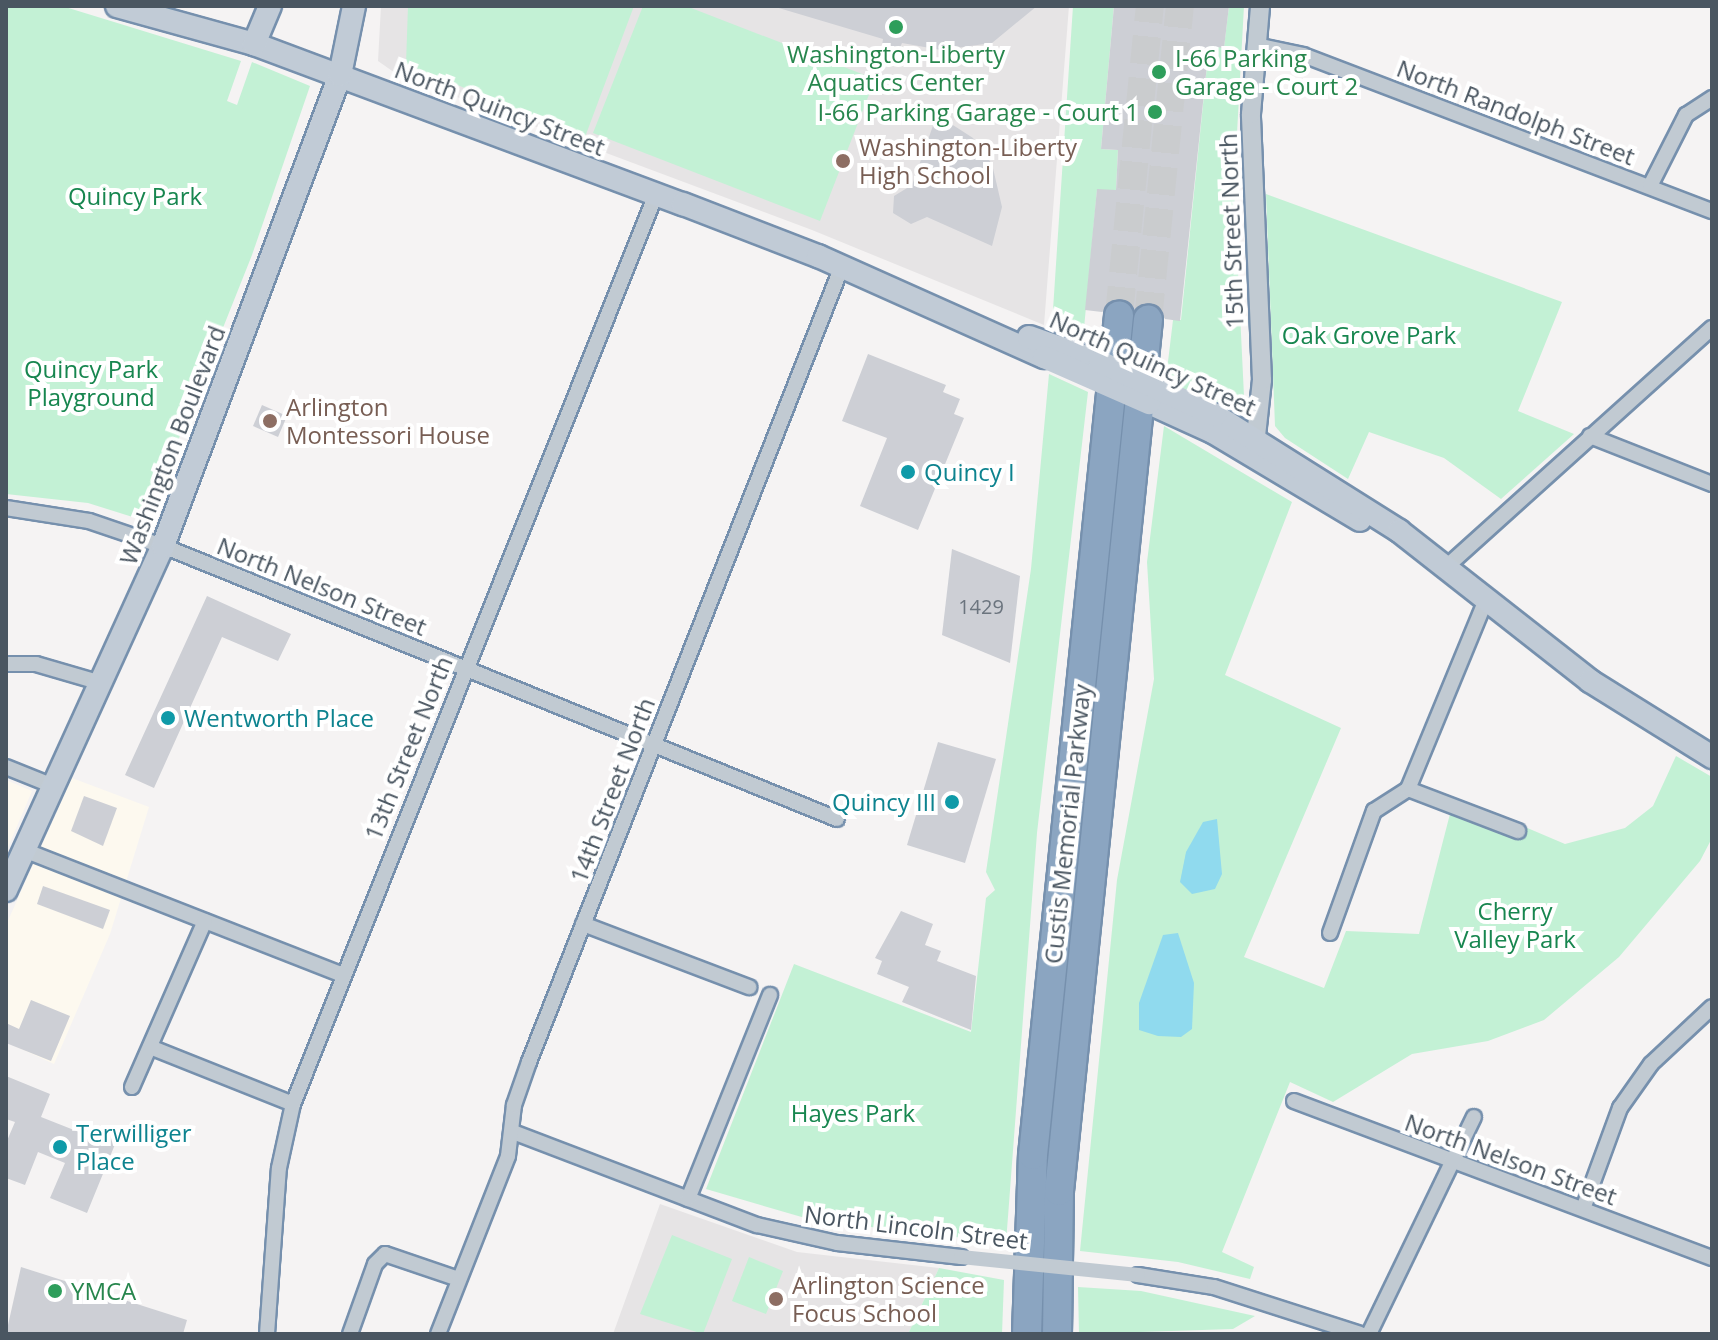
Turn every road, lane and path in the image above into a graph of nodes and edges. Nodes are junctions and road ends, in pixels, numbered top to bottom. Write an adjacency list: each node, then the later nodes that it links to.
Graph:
1 (117, 6): 5 (main road, North Quincy Street)
2 (270, 6): 5 (main road)
3 (354, 6): 7 (main road, Washington Boulevard)
4 (1260, 6): 6 (street, 15th Street North)
5 (254, 44): 7 (main road, North Quincy Street)
6 (1256, 45): 9 (street, North Randolph Street); 17 (street, 15th Street North)
7 (340, 75): 10 (main road, North Quincy Street); 20 (main road, Washington Boulevard)
8 (1712, 98): 9 (street)
9 (1650, 186): 11 (street, North Randolph Street)
10 (656, 194): 12 (main road, North Quincy Street); 24 (street, 13th Street North)
11 (1712, 211)
12 (850, 269): 17 (main road, North Quincy Street, bridge); 26 (street, 14th Street North)
13 (1119, 315): 56 (highway, Custis Memorial Parkway)
14 (1148, 320): 57 (highway, Custis Memorial Parkway)
15 (1712, 328): 16 (street)
16 (1590, 436): 18 (street); 21 (street)
17 (1254, 445): 21 (main road, North Quincy Street)
18 (1712, 484)
19 (6, 508): 20 (street, North Nelson Street)
20 (163, 546): 24 (street, North Nelson Street); 25 (main road, Washington Boulevard)
21 (1444, 569): 22 (main road, North Quincy Street)
22 (1485, 602): 27 (main road, North Quincy Street); 30 (street)
23 (6, 664): 25 (street)
24 (465, 667): 26 (street, North Nelson Street); 38 (street, 13th Street North)
25 (101, 683): 29 (main road, Washington Boulevard)
26 (654, 742): 31 (street, North Nelson Street); 36 (street, 14th Street North)
27 (1712, 757)
28 (6, 767): 29 (street)
29 (53, 786): 33 (main road, Washington Boulevard)
30 (1408, 789): 32 (street); 37 (street)
31 (837, 819)
32 (1518, 831)
33 (24, 850): 34 (main road, Washington Boulevard); 35 (street)
34 (6, 890)
35 (205, 921): 38 (street); 42 (street)
36 (583, 924): 39 (street); 47 (street, 14th Street North)
37 (1330, 933)
38 (341, 974): 45 (street, 13th Street North)
39 (749, 987)
40 (770, 995): 49 (street)
41 (1711, 1011): 50 (street)
42 (150, 1047): 43 (street); 45 (street)
43 (132, 1087)
44 (1294, 1101): 48 (street, North Nelson Street)
45 (293, 1104): 53 (street, 13th Street North)
46 (1474, 1117): 48 (street)
47 (513, 1132): 49 (street, North Lincoln Street); 52 (street, 14th Street North)
48 (1455, 1164): 50 (street, North Nelson Street); 59 (street)
49 (688, 1199): 58 (street, North Lincoln Street, bridge)
50 (1583, 1209): 51 (street, North Nelson Street)
51 (1712, 1258)
52 (459, 1279): 54 (street); 55 (street, 14th Street North)
53 (267, 1334)
54 (350, 1334)
55 (438, 1334)
56 (1027, 1334)
57 (1057, 1334)
58 (1360, 1334)
59 (1369, 1334)

